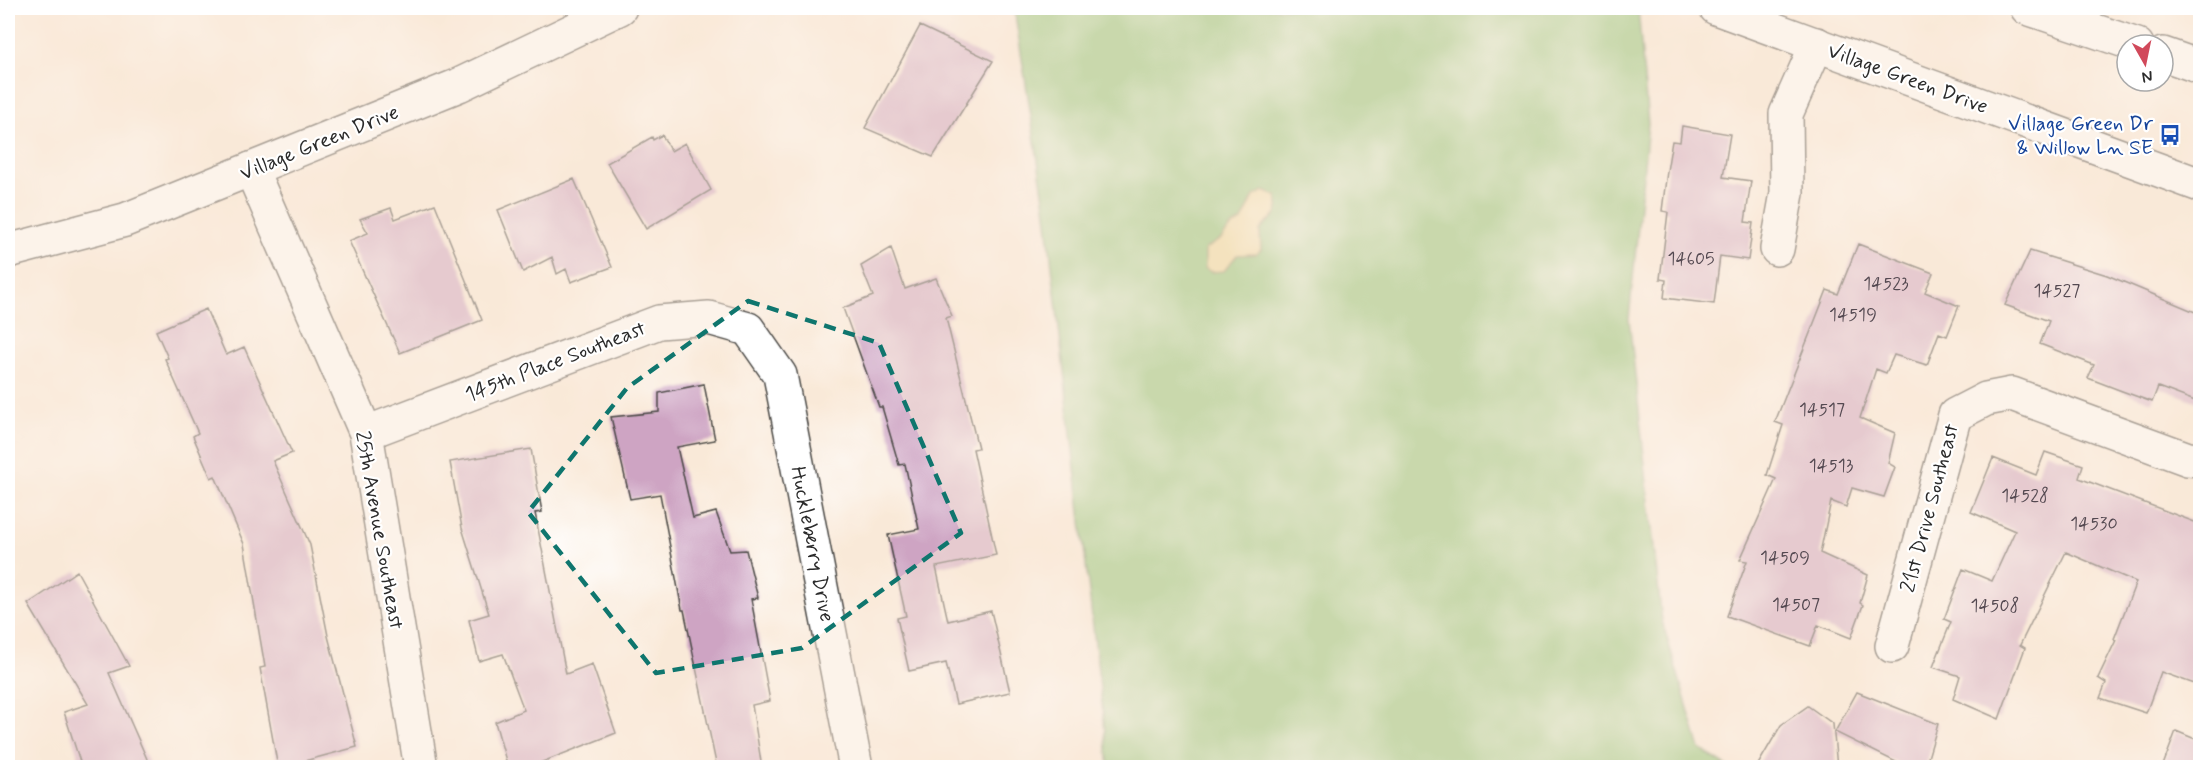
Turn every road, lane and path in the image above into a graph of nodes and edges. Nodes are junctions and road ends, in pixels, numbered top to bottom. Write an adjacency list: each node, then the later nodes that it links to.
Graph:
1 (620, 8): 8 (street, Village Green Drive)
2 (1716, 8): 5 (street, Village Green Drive)
3 (2027, 8): 4 (street)
4 (2115, 38)
5 (1817, 44): 9 (street, Village Green Drive); 10 (street)
6 (2175, 58): 7 (street)
7 (2200, 67)
8 (251, 169): 11 (street, Village Green Drive); 13 (street, 25th Avenue Southeast)
9 (2200, 185)
10 (1778, 249)
11 (8, 251)
12 (748, 329): 13 (street, 145th Place Southeast); 17 (street, Huckleberry Drive)
13 (366, 433): 16 (street, 25th Avenue Southeast)
14 (2200, 460): 15 (street, 21st Drive Southeast)
15 (1892, 646)
16 (421, 768)
17 (856, 768)

